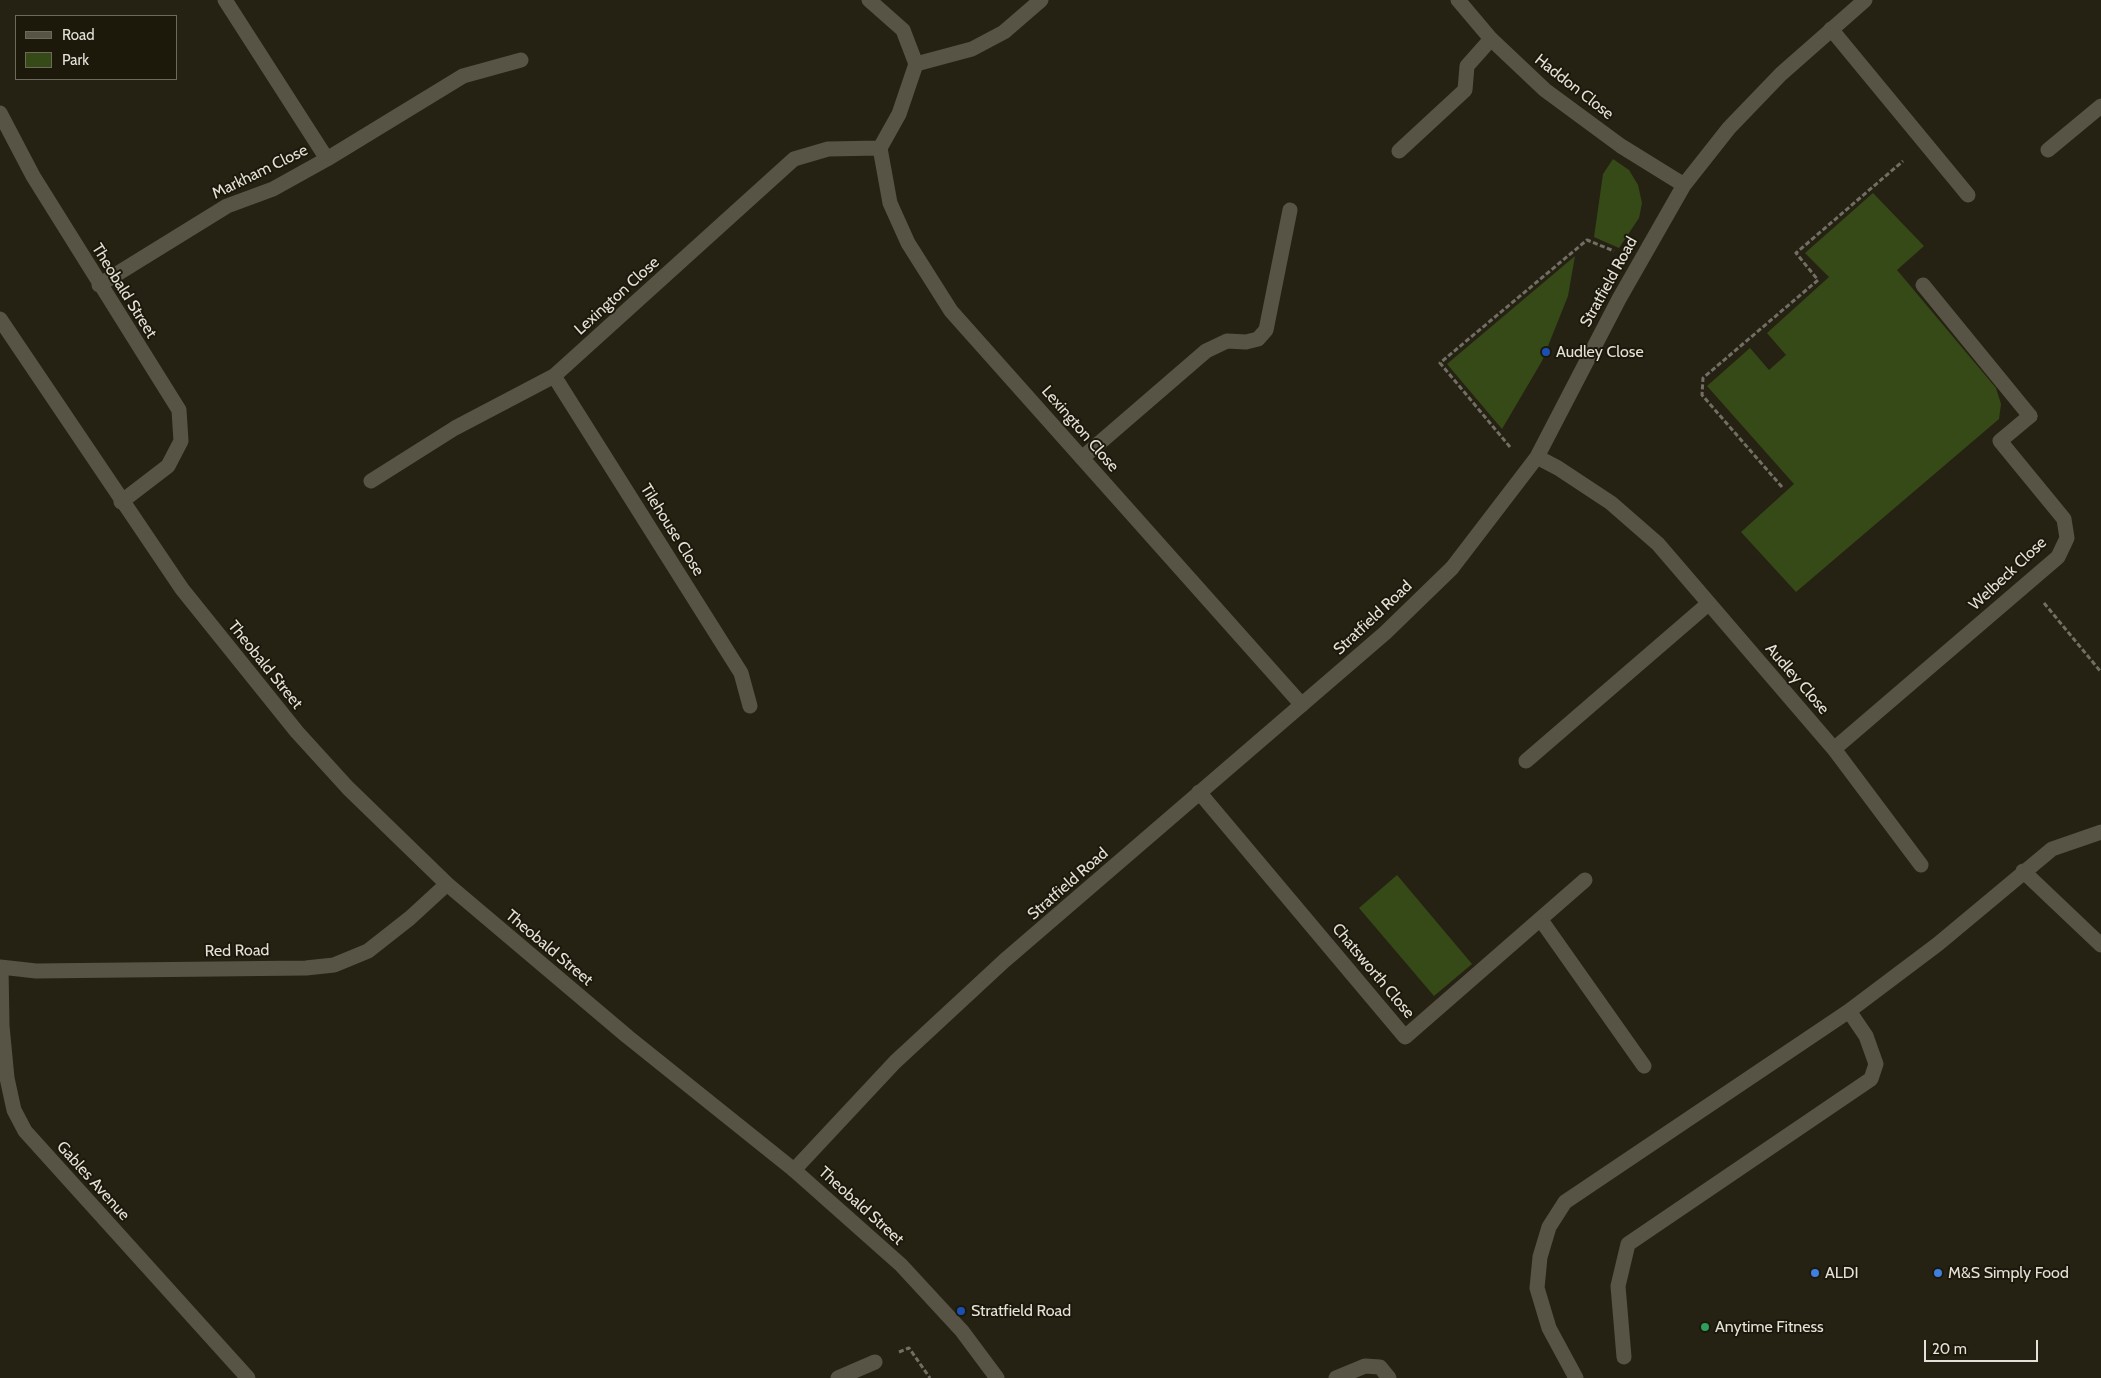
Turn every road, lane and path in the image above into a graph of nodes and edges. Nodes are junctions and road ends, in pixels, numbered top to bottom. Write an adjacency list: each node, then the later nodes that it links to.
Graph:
1 (225, 0): 16 (street, Markham Close)
2 (868, 0): 9 (street)
3 (1041, 0): 9 (street)
4 (1458, 0): 7 (street, Haddon Close)
5 (1865, 0): 6 (street, Stratfield Road)
6 (1831, 29): 12 (street); 17 (street, Stratfield Road)
7 (1491, 39): 15 (street); 17 (street, Haddon Close)
8 (521, 60): 16 (street)
9 (916, 64): 13 (street)
10 (2101, 106): 14 (street)
11 (0, 113): 21 (street, Theobald Street)
12 (1924, 143): 18 (street); 28 (path)
13 (880, 148): 24 (street, Lexington Close); 25 (street, Lexington Close)
14 (2048, 150)
15 (1399, 151)
16 (327, 159): 21 (street, Markham Close)
17 (1684, 185): 20 (street, Stratfield Road)
18 (1968, 195)
19 (1290, 210): 25 (street)
20 (1640, 262): 26 (street, Stratfield Road); 26 (path)
21 (99, 285): 29 (street, Theobald Street)
22 (1923, 285): 30 (street, Welbeck Close)
23 (0, 320): 29 (street, Theobald Street)
24 (554, 376): 27 (street, Lexington Close); 34 (street, Tilehouse Close)
25 (1082, 458): 33 (street, Lexington Close)
26 (1532, 462): 31 (street, Audley Close); 33 (street, Stratfield Road)
27 (371, 481)
28 (1782, 487)
29 (121, 502): 42 (street, Theobald Street)
30 (2027, 584): 32 (path); 35 (street, Welbeck Close)
31 (1708, 604): 35 (street, Audley Close); 36 (street)
32 (2101, 672)
33 (1302, 705): 37 (street, Stratfield Road)
34 (750, 706)
35 (1834, 749): 39 (street, Audley Close)
36 (1526, 761)
37 (1199, 792): 43 (street, Chatsworth Close); 48 (street, Stratfield Road)
38 (2101, 832): 40 (street)
39 (1921, 865)
40 (2023, 871): 44 (street); 46 (street)
41 (1585, 880): 43 (street, Chatsworth Close)
42 (447, 884): 45 (street, Red Road); 48 (street, Theobald Street)
43 (1540, 920): 47 (street)
44 (2101, 945)
45 (1, 967): 51 (street, Gables Avenue)
46 (1848, 1011): 49 (street); 57 (street)
47 (1644, 1066)
48 (794, 1170): 54 (street, Theobald Street)
49 (1624, 1357)
50 (875, 1362): 52 (street); 53 (path)
51 (248, 1378)
52 (838, 1378)
53 (930, 1378)
54 (997, 1378)
55 (1336, 1378): 56 (street)
56 (1389, 1378)
57 (1576, 1378)

